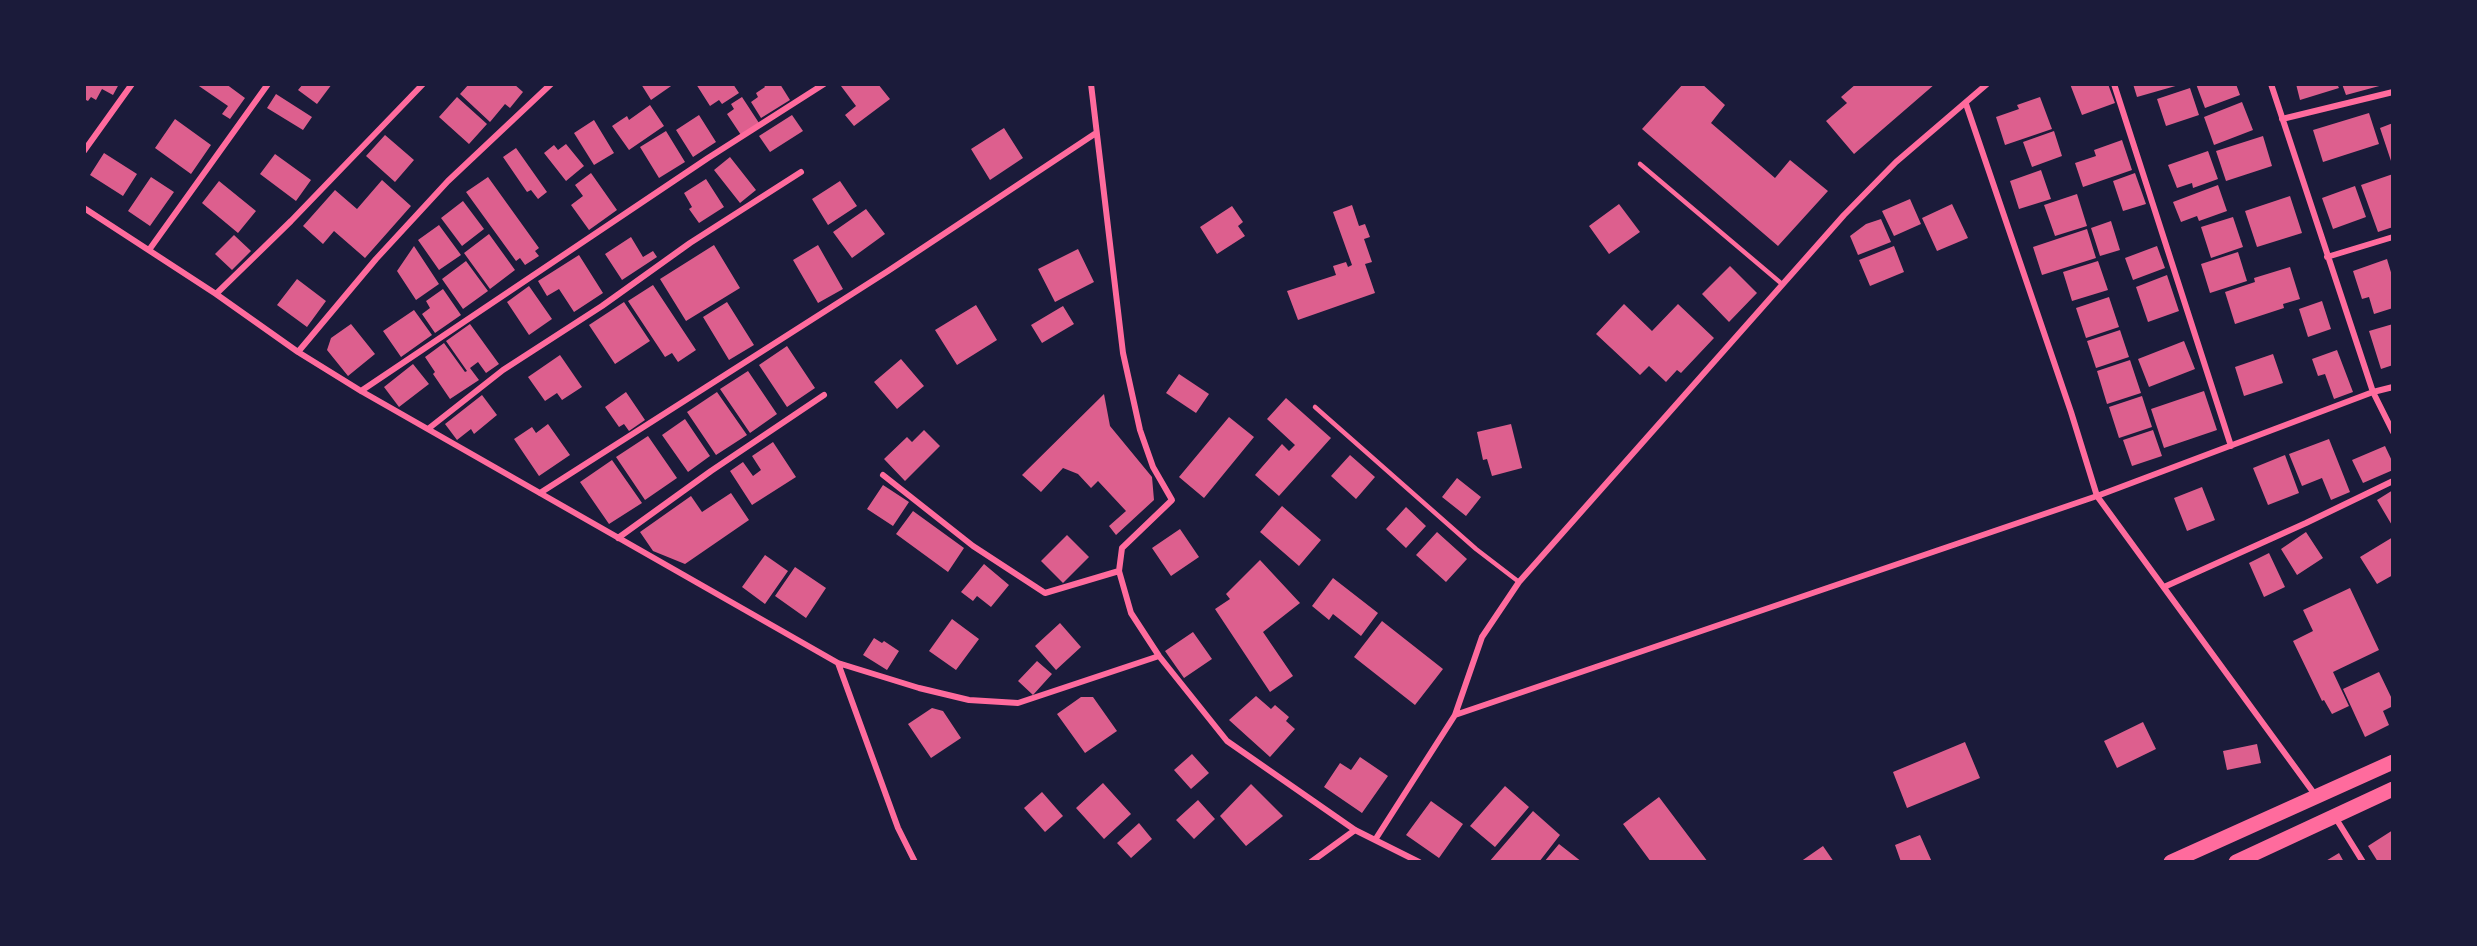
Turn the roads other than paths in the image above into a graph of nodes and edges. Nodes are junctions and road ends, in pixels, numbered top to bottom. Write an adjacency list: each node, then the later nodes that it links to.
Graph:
1 (132, 84): 14 (street)
2 (268, 84): 19 (street)
3 (423, 84): 22 (street)
4 (551, 84): 23 (street)
5 (824, 84): 25 (street)
6 (1091, 84): 13 (street)
7 (1987, 84): 11 (street)
8 (2114, 84): 31 (street)
9 (2271, 84): 12 (street)
10 (2393, 92): 12 (street)
11 (1966, 104): 21 (street); 35 (street)
12 (2282, 119): 20 (street)
13 (1096, 133): 34 (street); 37 (street)
14 (84, 152)
15 (1640, 164): 21 (lane)
16 (801, 172): 29 (street)
17 (84, 208): 19 (street)
18 (2393, 237): 20 (street)
19 (149, 250): 22 (street)
20 (2327, 257): 26 (street)
21 (1782, 284): 38 (street)
22 (216, 294): 23 (street)
23 (298, 352): 25 (street)
24 (2393, 387): 26 (street)
25 (361, 391): 29 (street)
26 (2373, 392): 30 (street); 31 (street)
27 (824, 395): 36 (street)
28 (1315, 406): 38 (lane)
29 (428, 429): 34 (street)
30 (2393, 432)
31 (2231, 446): 35 (street)
32 (883, 475): 37 (street)
33 (2393, 481): 39 (street)
34 (540, 494): 36 (street)
35 (2097, 496): 39 (street); 42 (street)
36 (618, 538): 41 (street)
37 (1119, 571): 40 (street)
38 (1518, 582): 42 (street)
39 (2164, 587): 45 (street)
40 (1158, 657): 41 (street); 47 (street)
41 (838, 663): 49 (street)
42 (1455, 715): 48 (street)
43 (2393, 762): 45 (main road)
44 (2393, 789): 46 (main road)
45 (2316, 796): 52 (main road)
46 (2335, 817): 53 (main road); 54 (street)
47 (1355, 830): 48 (street); 50 (street)
48 (1376, 840): 51 (street)
49 (915, 862)
50 (1311, 862)
51 (1419, 862)
52 (2171, 862)
53 (2236, 862)
54 (2363, 862)

